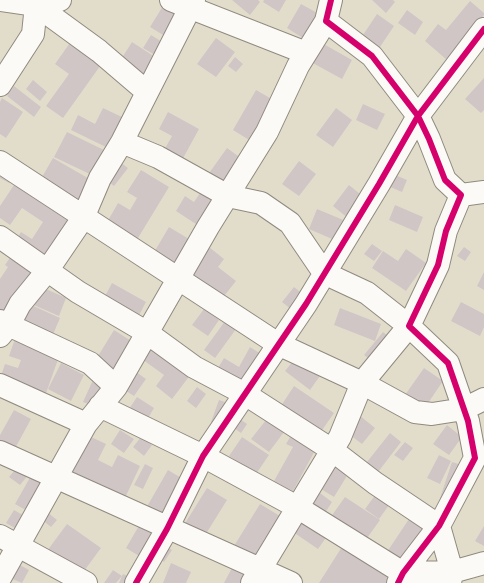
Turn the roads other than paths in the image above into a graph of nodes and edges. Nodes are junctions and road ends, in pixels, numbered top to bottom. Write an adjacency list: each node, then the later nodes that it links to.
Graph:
1 (0, 0): 5 (street)
2 (60, 0): 5 (street)
3 (171, 0): 6 (street)
4 (331, 0): 7 (street)
5 (37, 3): 10 (street); 11 (street)
6 (193, 4): 9 (street); 11 (street)
7 (326, 21): 9 (street); 12 (street)
8 (484, 29): 12 (street)
9 (306, 53): 17 (street)
10 (0, 85)
11 (147, 92): 13 (street)
12 (418, 116): 16 (street); 21 (street)
13 (122, 142): 17 (street); 18 (street)
14 (0, 162): 18 (street)
15 (484, 192): 16 (street)
16 (461, 195): 23 (street)
17 (228, 196): 21 (street); 22 (street)
18 (83, 218): 20 (street); 22 (street)
19 (0, 237): 20 (street)
20 (48, 271): 24 (street); 25 (street)
21 (324, 273): 23 (street); 26 (street)
22 (179, 278): 25 (street); 26 (street)
23 (409, 326): 27 (street); 33 (street)
24 (3, 327): 29 (street)
25 (146, 332): 29 (street); 30 (street)
26 (278, 344): 27 (street); 30 (street)
27 (362, 384): 33 (street); 35 (street)
28 (0, 386): 34 (street)
29 (116, 387): 32 (street)
30 (245, 394): 35 (street); 37 (street)
31 (484, 399): 33 (street)
32 (100, 406): 34 (street); 37 (street)
33 (464, 408): 40 (street)
34 (86, 424): 38 (street)
35 (332, 450): 39 (street); 40 (street)
36 (0, 452): 38 (street)
37 (203, 456): 39 (street); 41 (street)
38 (56, 477): 41 (street); 42 (street)
39 (297, 507): 44 (street); 47 (street)
40 (439, 526): 45 (street); 47 (street)
41 (167, 529): 44 (street); 49 (street)
42 (8, 541): 46 (street); 48 (street)
43 (484, 563): 45 (street)
44 (256, 575): 50 (street)
45 (451, 577): 47 (street)
46 (0, 578)
47 (401, 578)
48 (86, 583)
49 (136, 583)
50 (291, 583)

